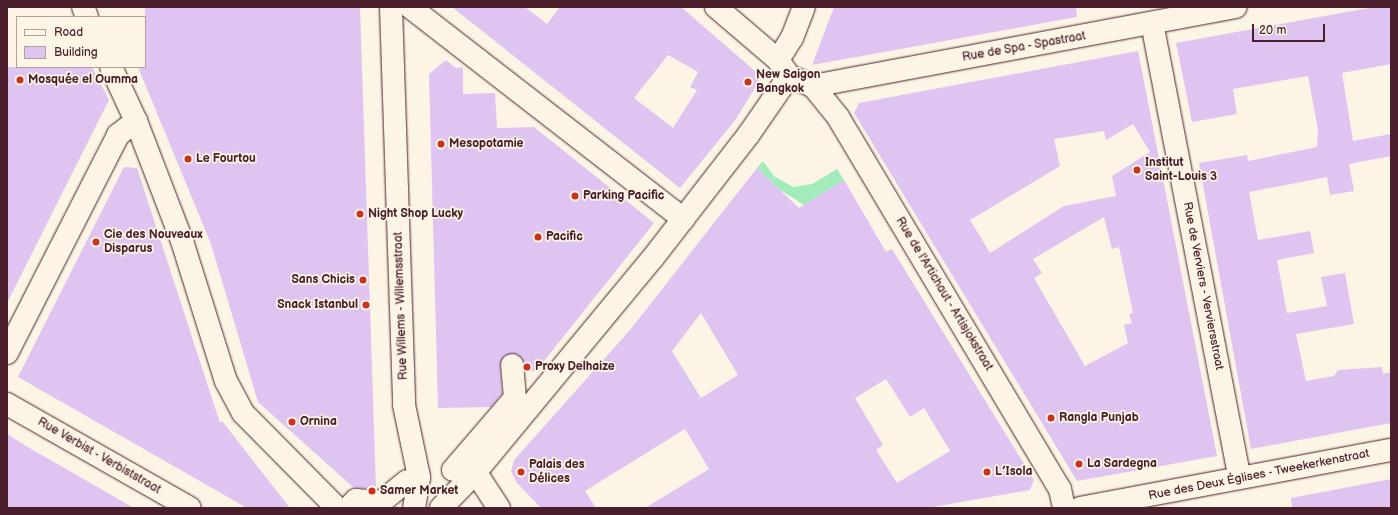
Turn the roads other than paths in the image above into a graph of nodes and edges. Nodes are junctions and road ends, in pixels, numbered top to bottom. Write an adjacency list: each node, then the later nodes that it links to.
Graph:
1 (391, 7): 23 (street, Rue Willems - Willemsstraat)
2 (410, 7): 11 (street)
3 (716, 7): 8 (street)
4 (804, 7): 8 (street)
5 (1236, 7): 6 (street, Rue de Spa - Spastraat)
6 (1152, 23): 9 (street, Rue de Spa - Spastraat); 17 (street, Rue de Verviers - Verviersstraat)
7 (111, 68): 10 (street)
8 (784, 68): 9 (street); 11 (street)
9 (813, 86): 25 (street, Rue de l'Artichaut - Artisjokstraat)
10 (136, 121): 12 (street); 21 (street)
11 (683, 219): 19 (street)
12 (7, 353)
13 (512, 365): 19 (street)
14 (7, 404): 22 (street, Rue Verbist - Verbiststraat)
15 (1391, 450): 17 (street, Rue des Deux Églises - Tweekerkenstraat)
16 (432, 474): 19 (street)
17 (1240, 478): 20 (street, Rue des Deux Églises - Tweekerkenstraat)
18 (407, 481): 21 (street)
19 (477, 486): 24 (street)
20 (1159, 501): 26 (street, Rue des Deux Églises - Tweekerkenstraat)
21 (344, 506)
22 (190, 508)
23 (414, 508)
24 (441, 508)
25 (1064, 508)
26 (1080, 508)

